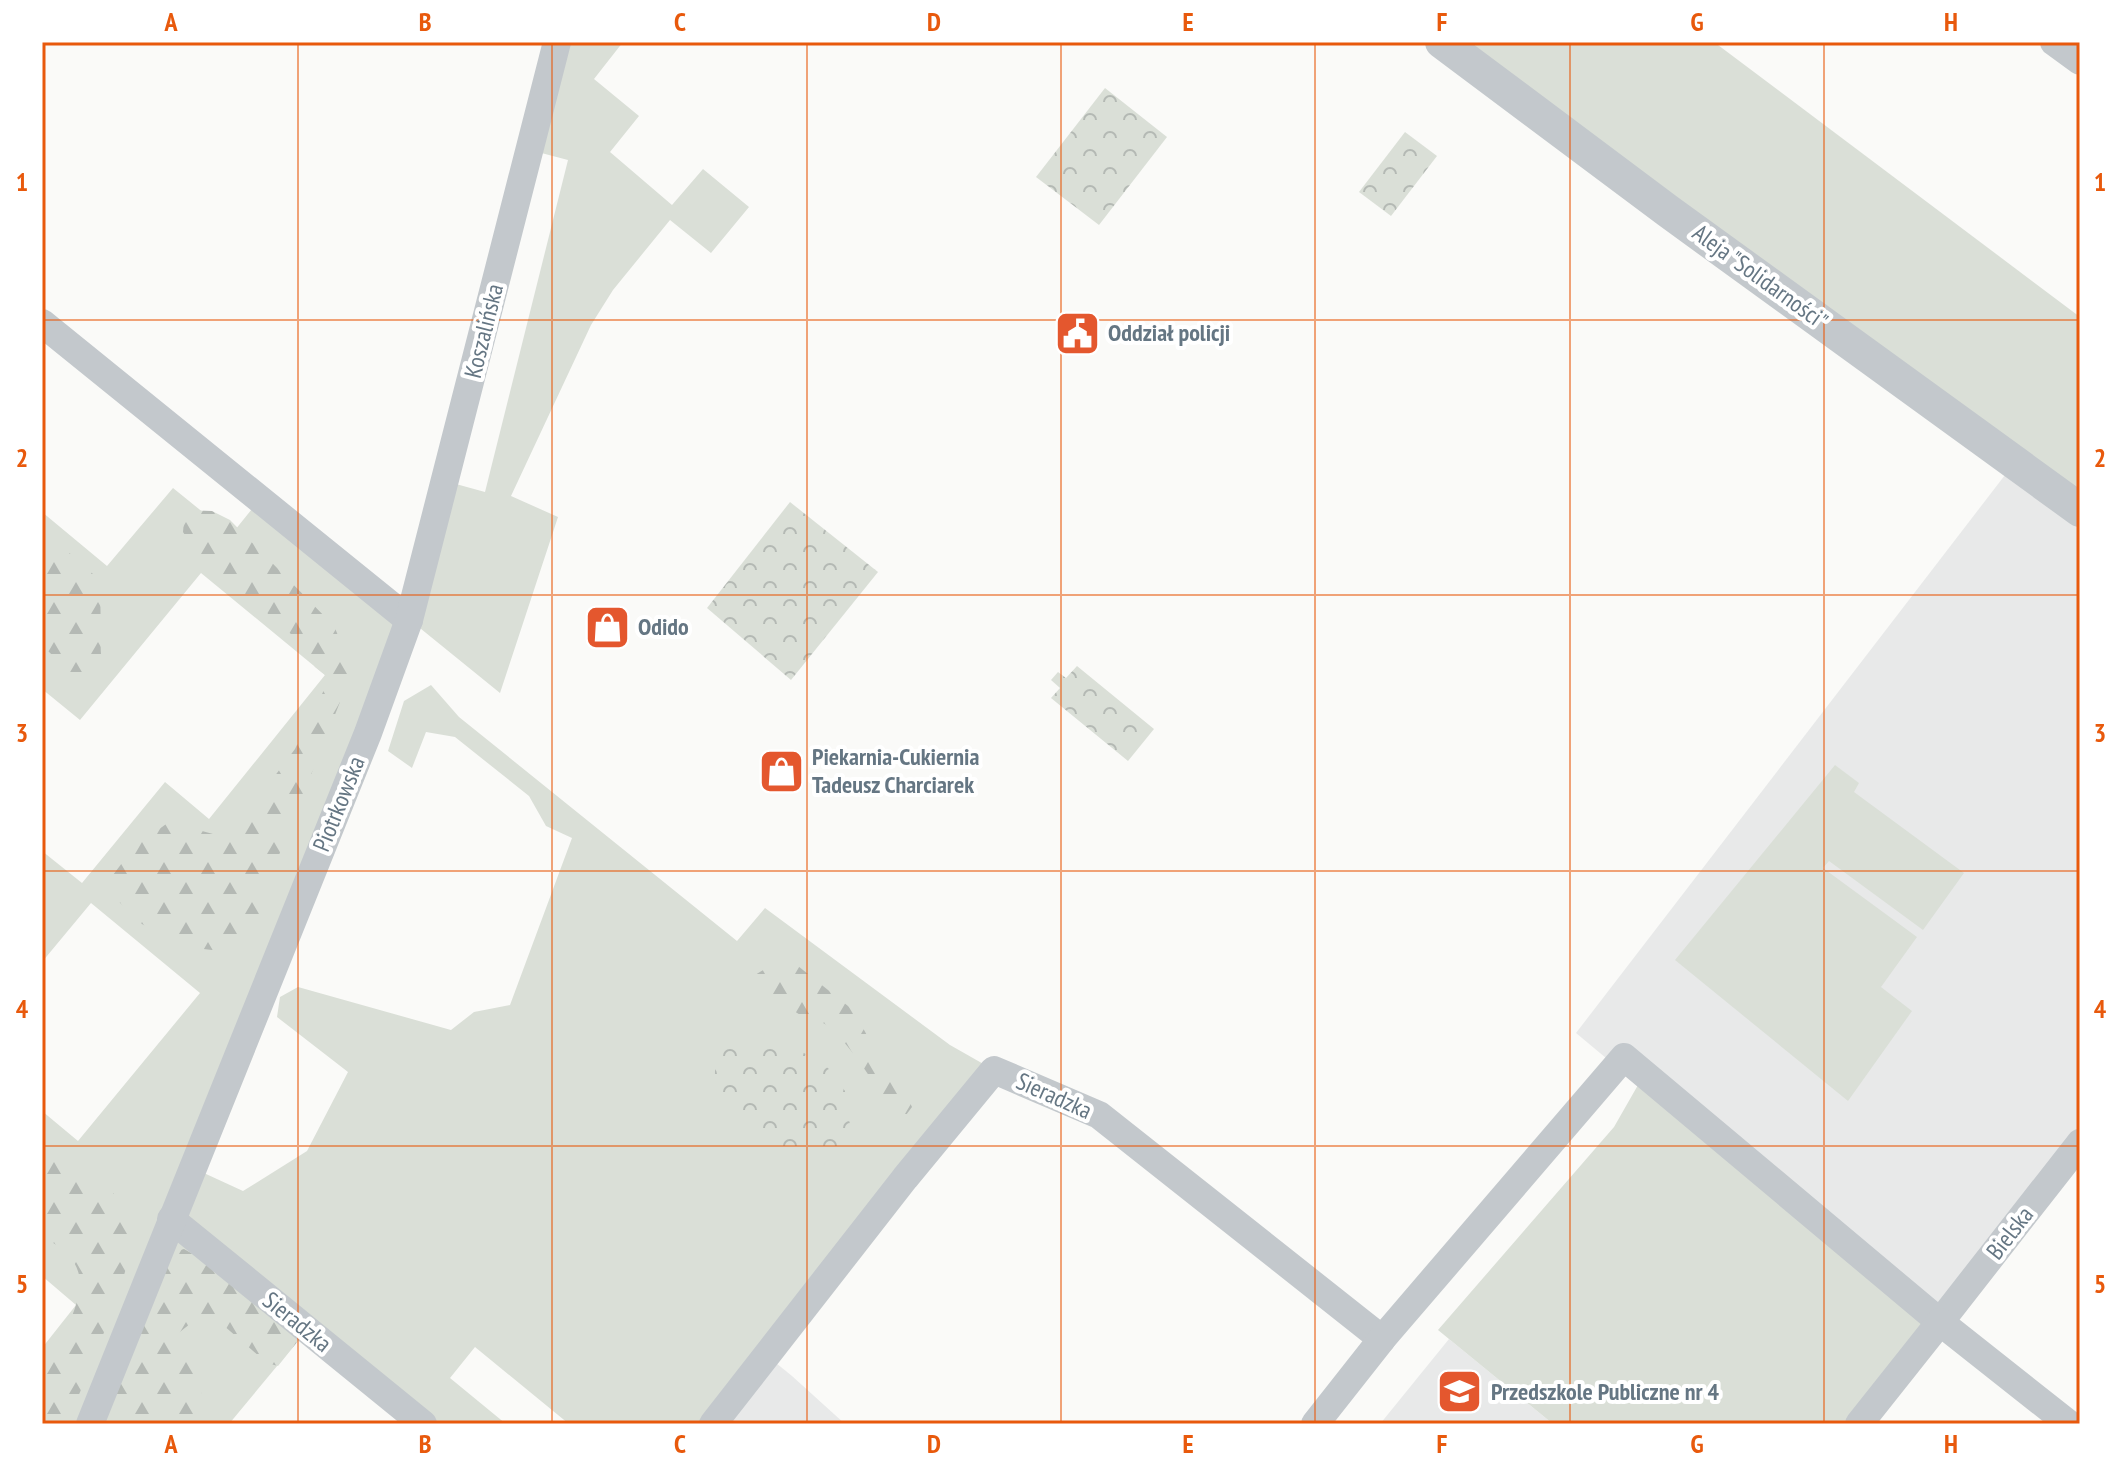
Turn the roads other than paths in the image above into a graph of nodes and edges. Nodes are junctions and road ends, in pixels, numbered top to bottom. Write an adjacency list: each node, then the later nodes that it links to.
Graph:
1 (557, 42): 7 (street, Koszalińska)
2 (1442, 42): 6 (street, Aleja "Solidarności")
3 (2054, 42): 4 (street)
4 (2080, 61)
5 (42, 323): 7 (street)
6 (2080, 510)
7 (409, 620): 9 (street, Piotrkowska)
8 (2080, 1143): 10 (street, Bielska)
9 (171, 1219): 12 (street, Piotrkowska); 13 (street, Sieradzka)
10 (1940, 1322): 11 (street); 16 (street, Bielska); 17 (street)
11 (1382, 1339): 14 (street, Sieradzka); 15 (street)
12 (90, 1424)
13 (423, 1424)
14 (713, 1424)
15 (1315, 1424)
16 (1859, 1424)
17 (2069, 1424)

